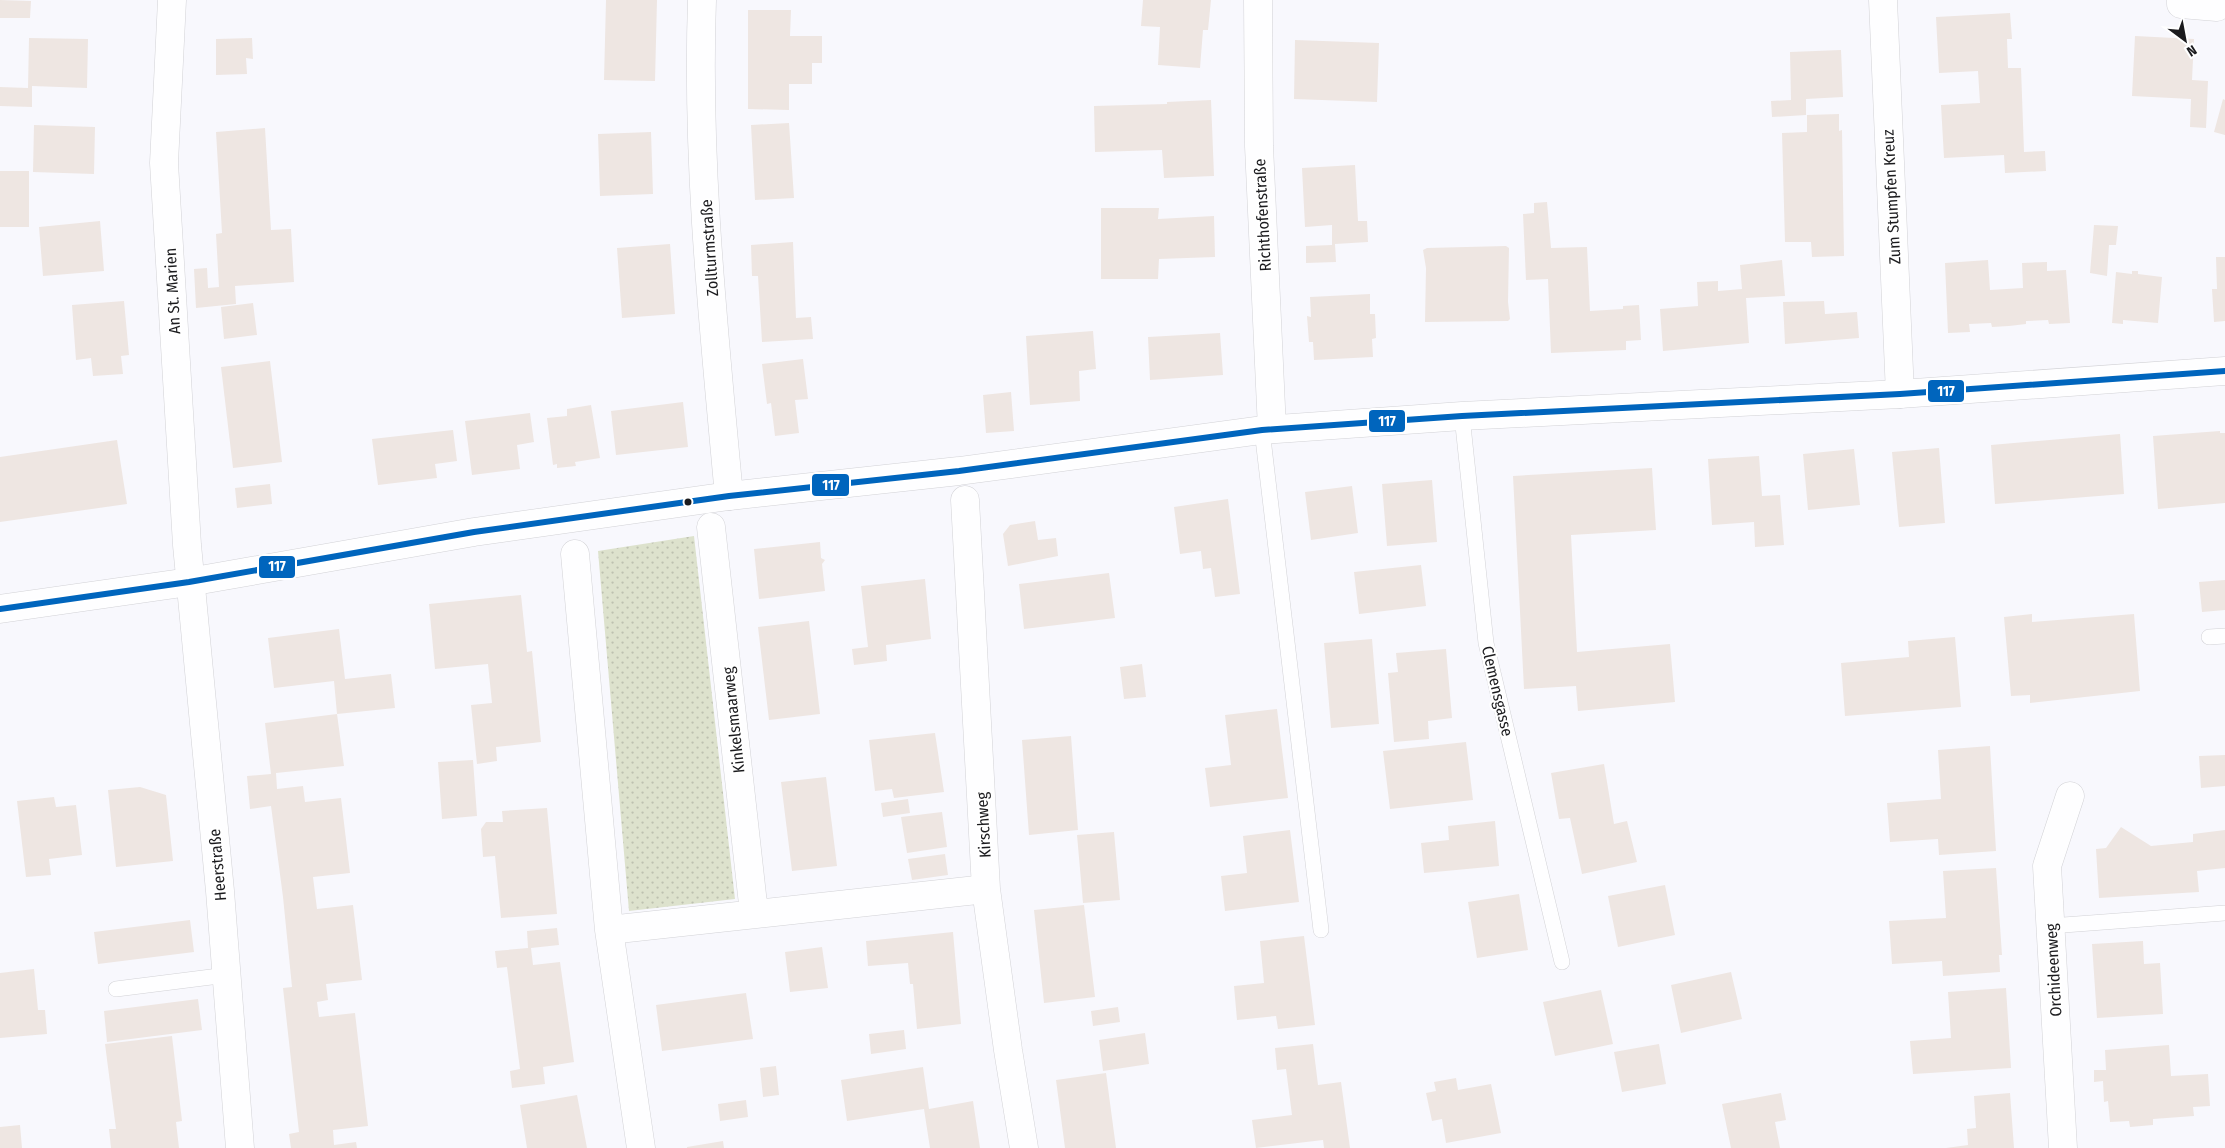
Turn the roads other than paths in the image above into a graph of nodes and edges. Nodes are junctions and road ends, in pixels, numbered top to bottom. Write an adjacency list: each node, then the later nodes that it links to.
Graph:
1 (172, 0): 15 (street, An St. Marien)
2 (702, 0): 11 (street, Zollturmstraße)
3 (1258, 0): 10 (street, Richthofenstraße)
4 (1882, 0): 8 (street, Zum Stumpfen Kreuz)
5 (2181, 0): 6 (street)
6 (2217, 0)
7 (2225, 371): 8 (street)
8 (1900, 394): 9 (street)
9 (1462, 416): 10 (street); 26 (lane, Clemensgasse)
10 (1267, 430): 11 (street); 25 (lane)
11 (729, 496): 15 (street)
12 (965, 500): 20 (street, Kirschweg)
13 (711, 527): 21 (street, Kinkelsmaarweg)
14 (575, 554): 24 (street)
15 (189, 582): 16 (street); 27 (street, Heerstraße)
16 (0, 609)
17 (2225, 636): 18 (lane)
18 (2209, 637)
19 (2070, 796): 23 (street, Orchideenweg)
20 (986, 889): 21 (street); 31 (street, Kirschweg)
21 (754, 913): 24 (street)
22 (2225, 913): 23 (lane)
23 (2050, 926): 32 (street, Orchideenweg)
24 (609, 930): 30 (street)
25 (1321, 930)
26 (1562, 962)
27 (227, 975): 28 (lane); 29 (street, Heerstraße)
28 (116, 989)
29 (240, 1148)
30 (641, 1148)
31 (1024, 1148)
32 (2063, 1148)

